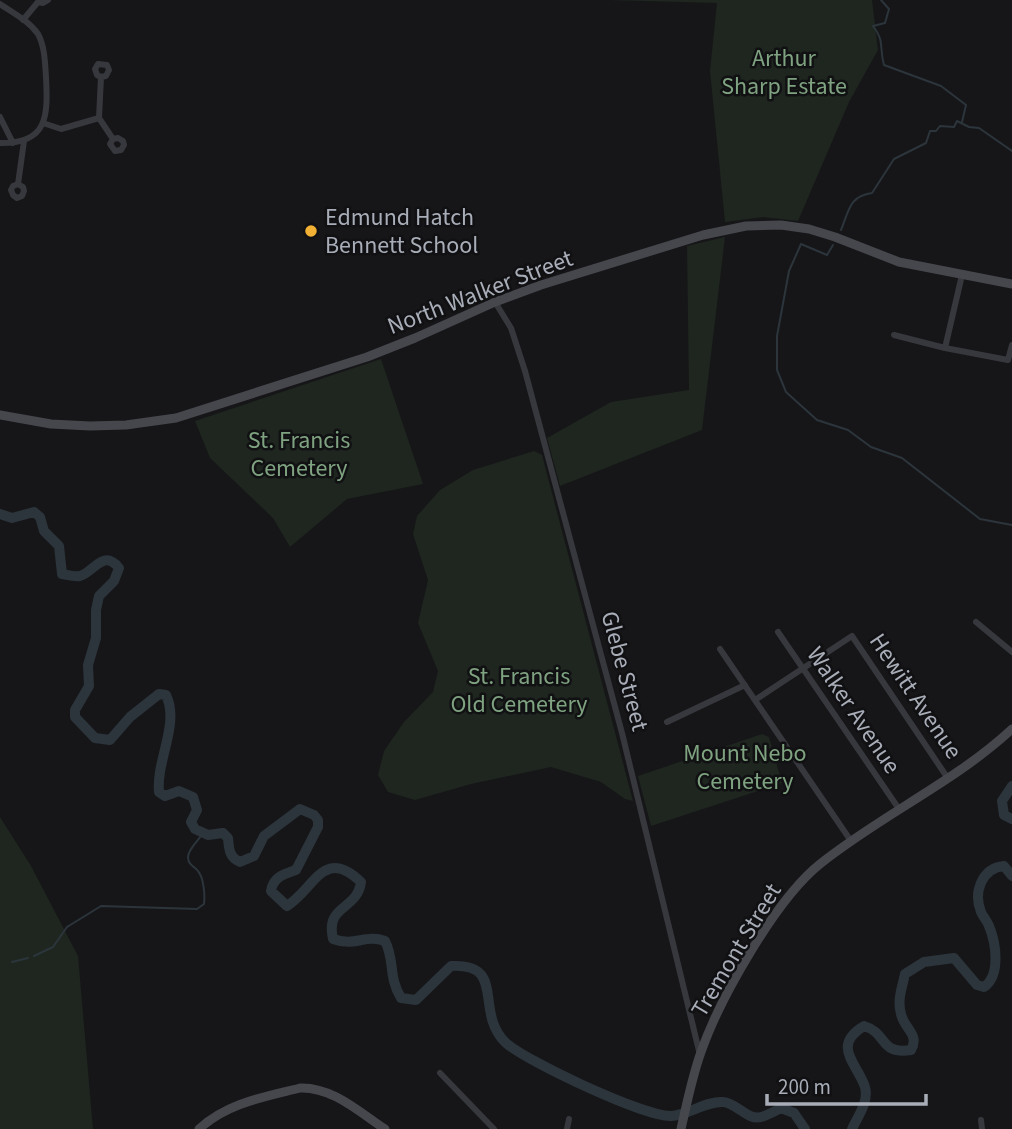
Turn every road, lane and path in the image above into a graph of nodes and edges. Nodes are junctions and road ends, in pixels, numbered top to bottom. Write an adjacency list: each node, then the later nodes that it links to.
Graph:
1 (48, 0): 2 (street)
2 (37, 1): 4 (street)
3 (0, 4): 4 (street)
4 (23, 20): 8 (street)
5 (101, 77): 7 (street)
6 (0, 117): 12 (street)
7 (99, 118): 8 (street); 9 (street)
8 (43, 123): 10 (street)
9 (113, 139)
10 (23, 141): 12 (street); 13 (street)
11 (0, 143): 12 (street)
12 (13, 143)
13 (18, 184)
14 (962, 275): 15 (main road, North Walker Street); 16 (main road, North Walker Street); 19 (street)
15 (1012, 284)
16 (495, 302): 20 (main road, North Walker Street); 33 (street, Glebe Street)
17 (894, 335): 19 (street)
18 (1012, 345): 19 (street)
19 (945, 348)
20 (0, 415)
21 (976, 622): 24 (street)
22 (778, 632): 25 (street, Walker Avenue)
23 (720, 649): 26 (street)
24 (1012, 652)
25 (803, 668): 27 (street); 30 (street, Hewitt Avenue); 31 (street, Walker Avenue)
26 (745, 685): 27 (street); 28 (street)
27 (755, 700): 32 (street)
28 (667, 722)
29 (1012, 729): 30 (main road, Tremont Street)
30 (947, 777): 31 (main road, Tremont Street)
31 (898, 809): 32 (main road, Tremont Street)
32 (851, 841): 33 (main road, Tremont Street)
33 (700, 1056): 37 (main road, Tremont Street)
34 (440, 1073): 40 (street)
35 (569, 1119): 41 (street)
36 (981, 1120): 42 (street)
37 (681, 1128)
38 (199, 1129): 39 (main road)
39 (385, 1129)
40 (494, 1129)
41 (567, 1129)
42 (982, 1129)

